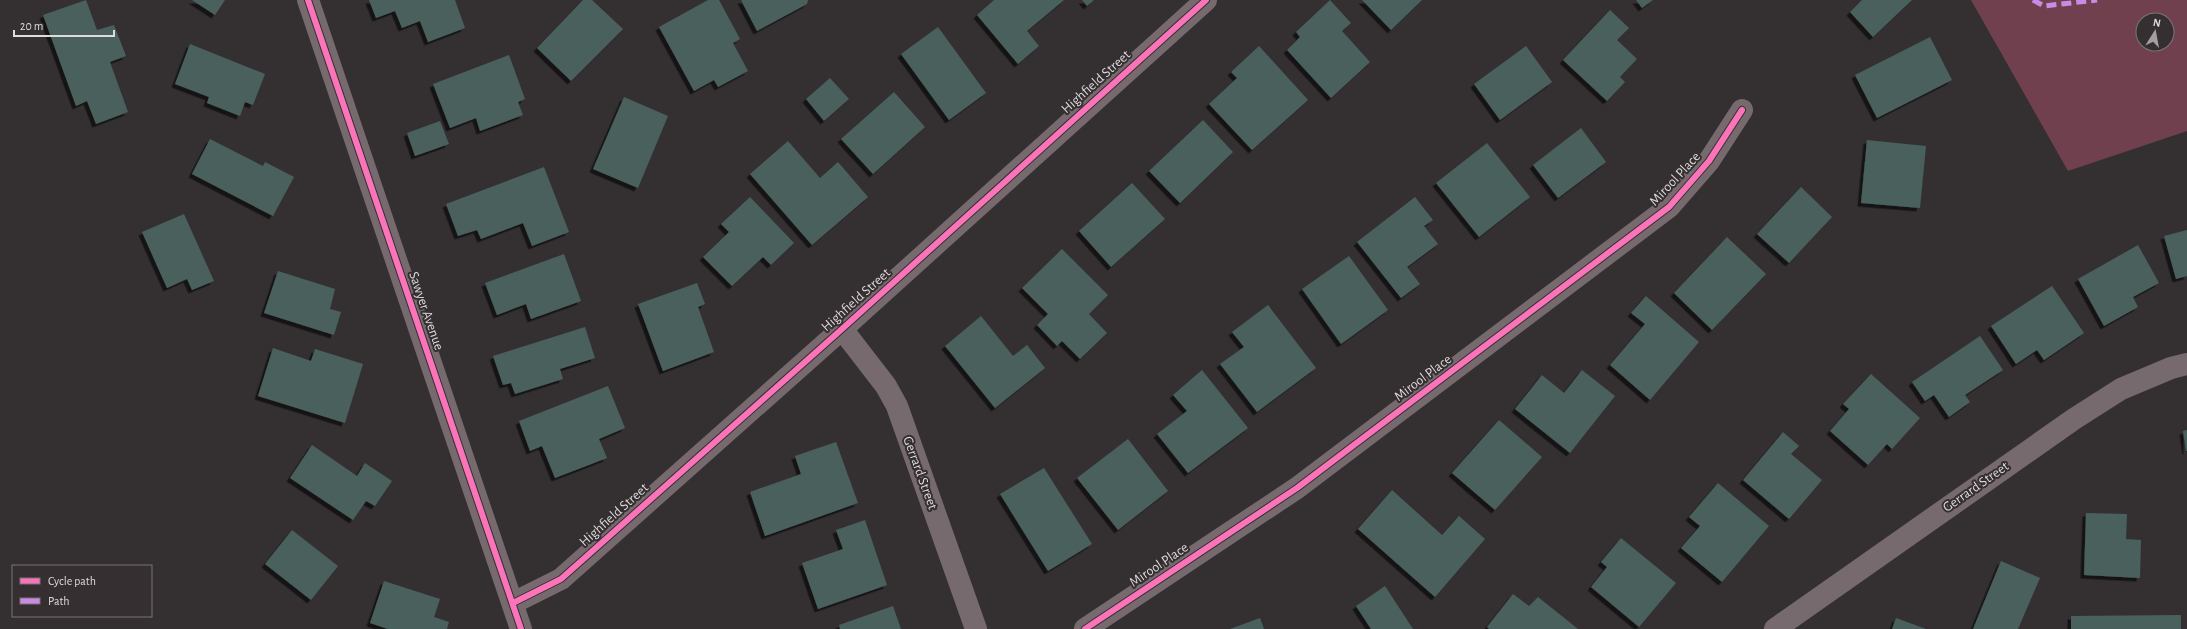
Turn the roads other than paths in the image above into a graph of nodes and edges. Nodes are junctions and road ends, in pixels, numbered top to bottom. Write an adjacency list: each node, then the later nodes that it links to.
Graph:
1 (308, 0): 6 (street, Sawyer Avenue)
2 (1206, 0): 4 (street, Highfield Street)
3 (1742, 110): 9 (street, Mirool Place)
4 (842, 329): 6 (street, Highfield Street); 8 (street, Gerrard Street)
5 (2187, 364): 10 (street, Gerrard Street)
6 (513, 603): 7 (street, Sawyer Avenue)
7 (521, 629)
8 (976, 629)
9 (1085, 629)
10 (1775, 629)

